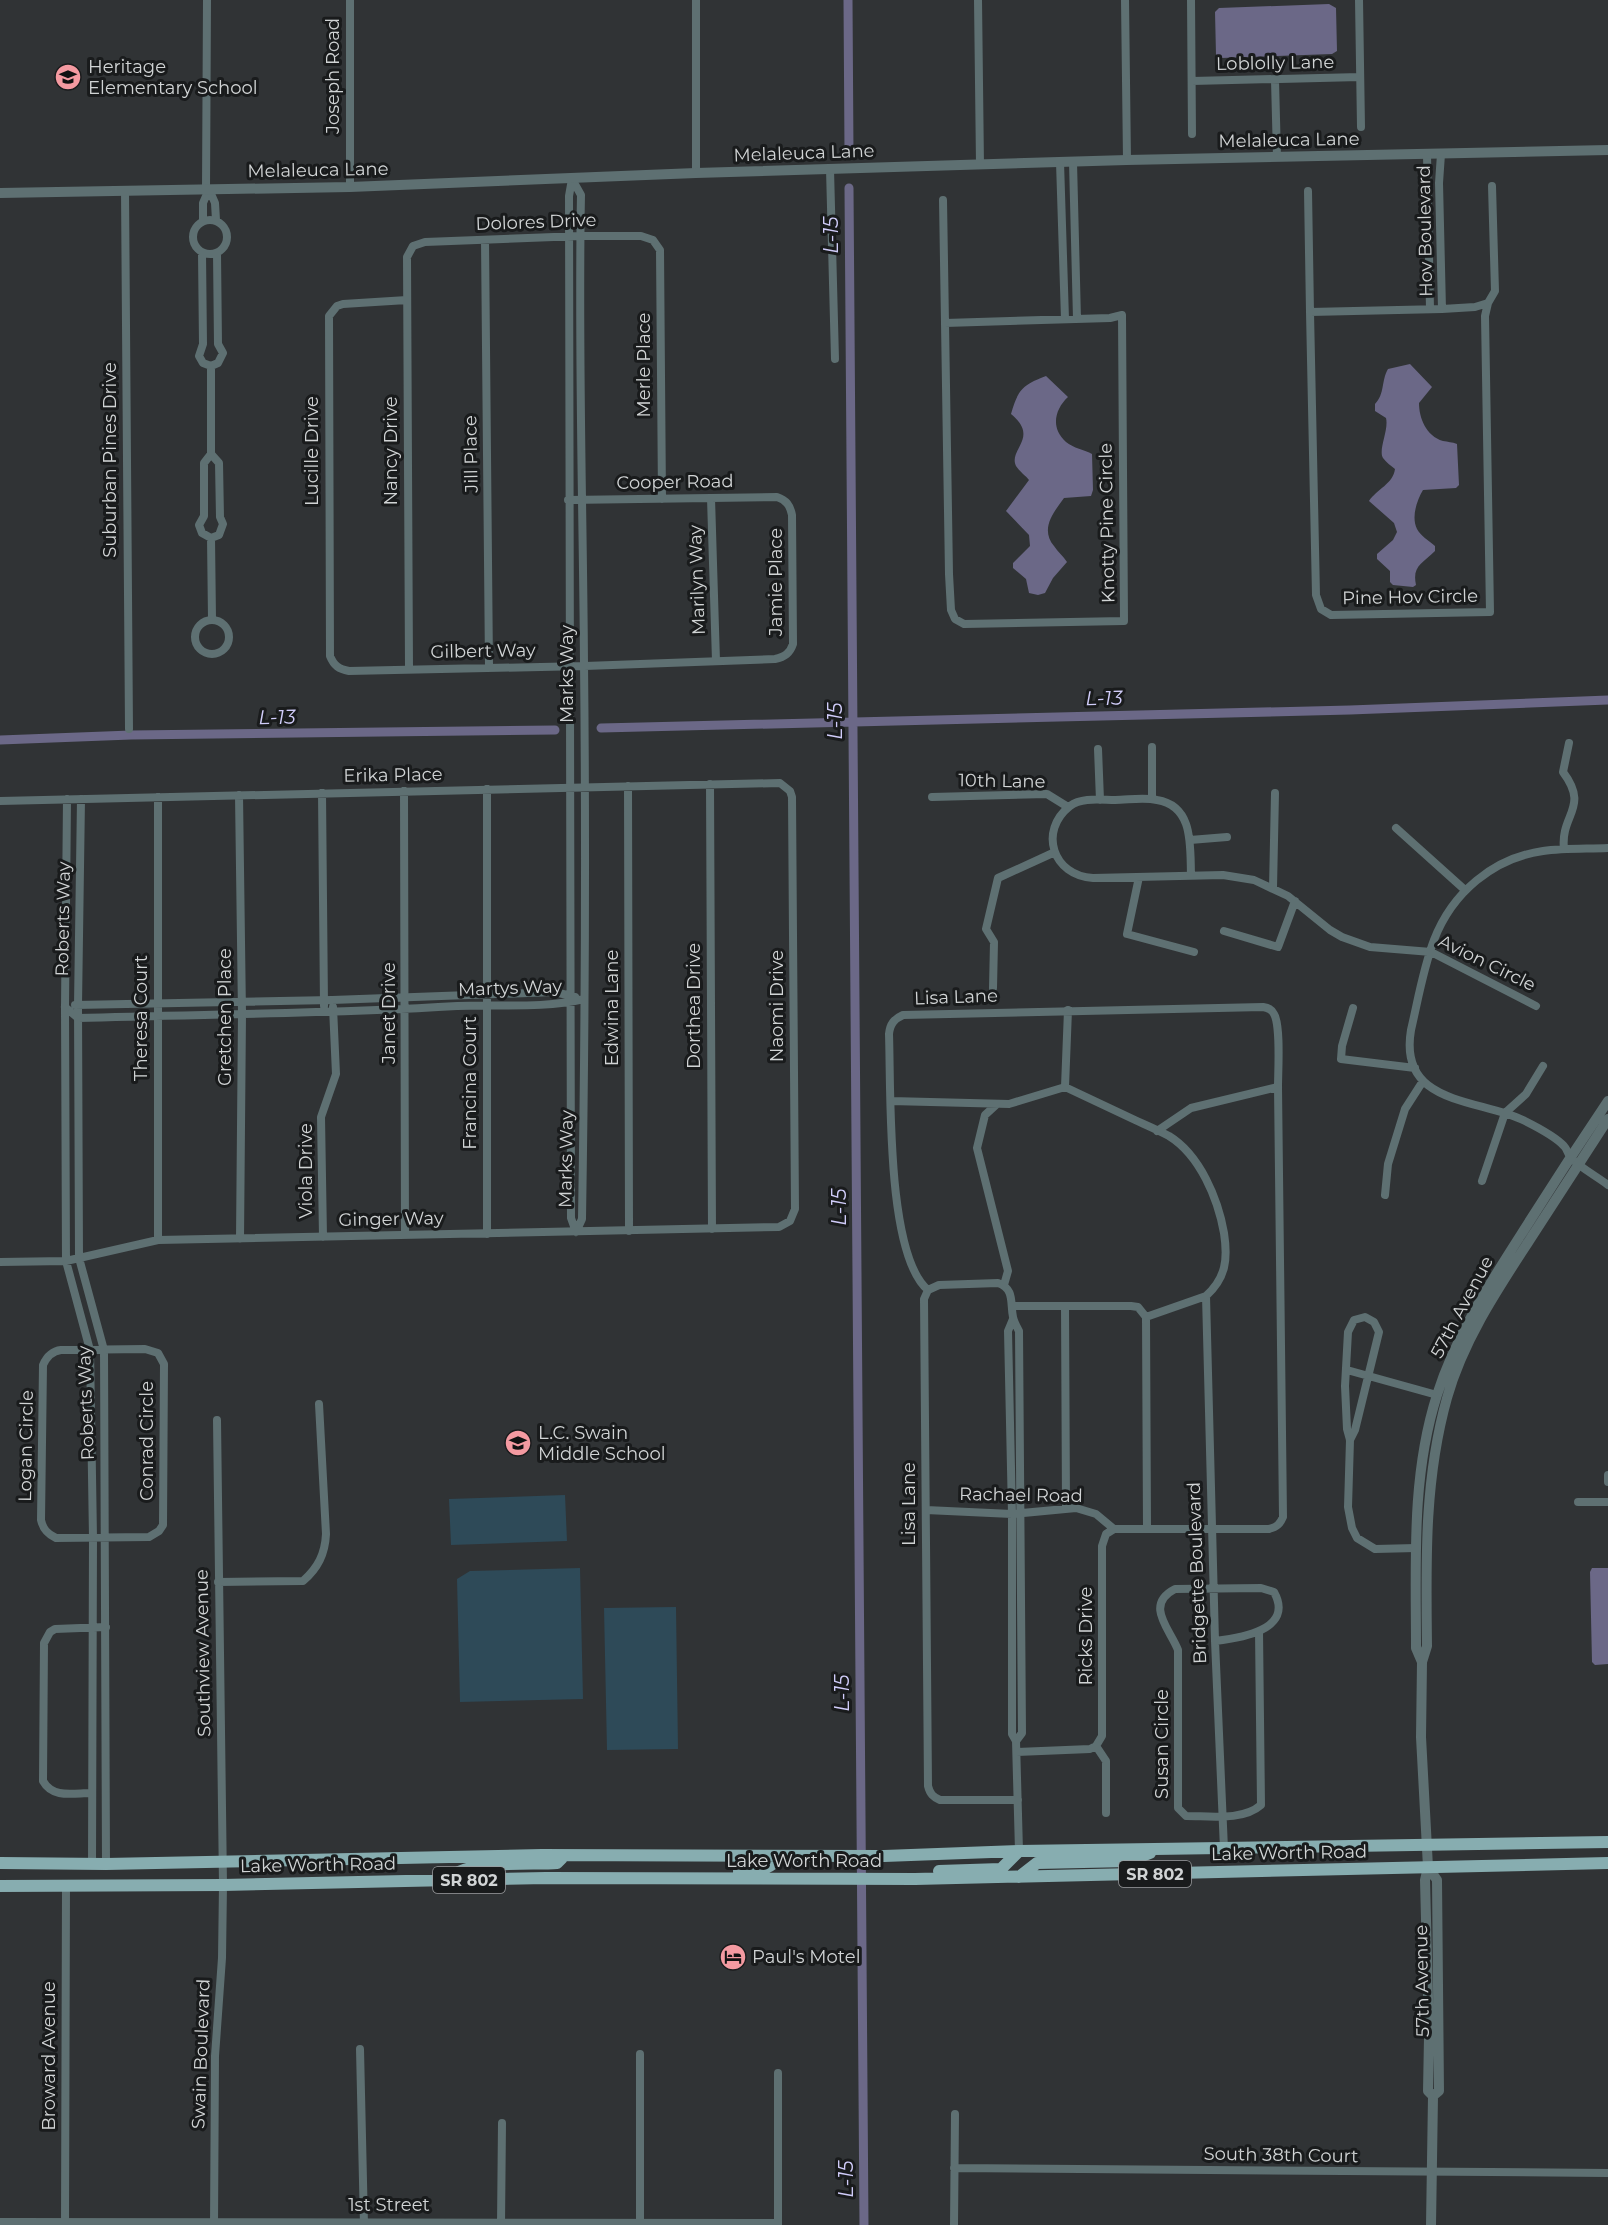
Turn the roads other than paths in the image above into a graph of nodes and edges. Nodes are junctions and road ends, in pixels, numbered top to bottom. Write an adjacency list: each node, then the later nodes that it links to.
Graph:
1 (207, 0): 26 (street)
2 (350, 0): 25 (street, Joseph Road)
3 (696, 0): 22 (street)
4 (978, 0): 20 (street)
5 (1125, 0): 17 (street)
6 (1191, 0): 10 (street)
7 (1359, 0): 8 (street)
8 (1360, 77): 9 (street, Loblolly Lane); 11 (street)
9 (1275, 80): 10 (street, Loblolly Lane); 16 (street)
10 (1192, 81): 12 (street)
11 (1361, 127)
12 (1192, 134)
13 (1608, 150): 14 (street, Melaleuca Lane)
14 (1441, 153): 15 (street, Melaleuca Lane); 43 (street, Hov Boulevard)
15 (1426, 155): 16 (street, Melaleuca Lane); 42 (street, Hov Boulevard)
16 (1277, 157): 17 (street, Melaleuca Lane)
17 (1127, 160): 19 (street, Melaleuca Lane)
18 (1060, 162): 19 (street, Melaleuca Lane); 20 (street, Melaleuca Lane); 45 (street)
19 (1073, 162): 46 (street)
20 (980, 165): 21 (street, Melaleuca Lane)
21 (830, 169): 22 (street, Melaleuca Lane); 48 (street)
22 (696, 173): 23 (street, Melaleuca Lane)
23 (572, 179): 25 (street, Melaleuca Lane); 33 (street, Marks Way); 34 (street, Marks Way)
24 (1492, 186): 41 (street, Pine Hov Circle)
25 (350, 187): 26 (street, Melaleuca Lane)
26 (208, 189): 27 (street, Melaleuca Lane); 31 (street); 32 (street)
27 (125, 190): 29 (street, Melaleuca Lane); 69 (street, Suburban Pines Drive)
28 (1308, 191): 44 (street, Pine Hov Circle)
29 (0, 193)
30 (943, 200): 47 (street, Knotty Pine Circle)
31 (216, 220): 32 (street); 39 (street)
32 (204, 221): 38 (street)
33 (568, 236): 34 (street, Dolores Drive); 36 (street, Dolores Drive); 50 (street, Marks Way)
34 (580, 236): 35 (street, Dolores Drive); 51 (street, Marks Way)
35 (648, 237): 54 (street, Merle Place)
36 (485, 240): 37 (street, Dolores Drive); 67 (street, Jill Place)
37 (425, 242): 40 (street, Nancy Drive)
38 (202, 252): 39 (street); 49 (street)
39 (217, 253): 49 (street)
40 (407, 300): 66 (street, Lucille Drive); 68 (street, Nancy Drive)
41 (1488, 303): 43 (street); 44 (street, Pine Hov Circle)
42 (1430, 309): 43 (street); 44 (street)
43 (1442, 309)
44 (1310, 312)
45 (1065, 319): 46 (street, Knotty Pine Circle); 47 (street, Knotty Pine Circle)
46 (1077, 319): 47 (street, Knotty Pine Circle)
47 (945, 323)
48 (835, 359)
49 (211, 366): 52 (street)
50 (569, 368): 51 (street); 56 (street, Marks Way)
51 (580, 368): 57 (street, Marks Way)
52 (211, 454): 58 (street); 58 (street)
53 (711, 498): 54 (street, Cooper Road); 55 (street, Cooper Road); 63 (street, Marilyn Way)
54 (662, 499): 57 (street, Cooper Road)
55 (783, 499): 62 (street, Jamie Place)
56 (568, 500): 57 (street, Cooper Road); 60 (street, Marks Way)
57 (582, 501): 59 (street, Marks Way)
58 (211, 538): 61 (street)
59 (583, 583): 60 (street); 65 (street, Marks Way)
60 (570, 584): 64 (street, Marks Way)
61 (212, 619): 61 (street)
62 (775, 659): 63 (street, Gilbert Way)
63 (716, 661): 65 (street, Gilbert Way)
64 (571, 666): 65 (street, Gilbert Way); 67 (street, Gilbert Way); 76 (street, Marks Way)
65 (585, 666): 77 (street, Marks Way)
66 (336, 667): 68 (street, Gilbert Way)
67 (489, 667): 68 (street, Gilbert Way)
68 (409, 669)
69 (129, 729)
70 (1569, 743): 95 (street)
71 (1152, 747): 87 (street)
72 (1098, 749): 88 (street)
73 (710, 784): 74 (street, Erika Place); 75 (street, Erika Place); 140 (street, Dorthea Drive)
74 (628, 786): 77 (street, Erika Place); 141 (street, Edwina Lane)
75 (786, 786): 139 (street, Naomi Drive)
76 (570, 788): 77 (street, Erika Place); 78 (street, Erika Place); 108 (street, Marks Way)
77 (584, 788): 109 (street, Marks Way)
78 (487, 789): 79 (street, Erika Place); 106 (street, Francina Court)
79 (404, 791): 80 (street, Erika Place); 107 (street, Janet Drive)
80 (322, 793): 82 (street, Erika Place); 110 (street, Viola Drive)
81 (1275, 793): 99 (street)
82 (239, 795): 83 (street, Erika Place); 111 (street, Gretchen Place)
83 (158, 797): 86 (street, Erika Place); 112 (street, Theresa Court)
84 (932, 797): 90 (street, 10th Lane)
85 (67, 799): 86 (street, Erika Place); 89 (street, Erika Place); 116 (street, Roberts Way)
86 (81, 799): 113 (street, Roberts Way)
87 (1152, 799): 88 (street); 93 (street)
88 (1100, 800): 90 (street)
89 (0, 801)
90 (1068, 807): 96 (street)
91 (1396, 828): 100 (street)
92 (1227, 837): 93 (street)
93 (1190, 840): 97 (street)
94 (1608, 848): 95 (street)
95 (1564, 849): 100 (street)
96 (1054, 852): 98 (street, Avion Circle); 105 (street)
97 (1191, 875): 98 (street, Avion Circle); 99 (street, Avion Circle)
98 (1139, 877): 103 (street)
99 (1273, 888): 101 (street, Avion Circle)
100 (1465, 891): 104 (street)
101 (1295, 901): 102 (street); 104 (street, Avion Circle)
102 (1224, 932)
103 (1194, 952)
104 (1431, 952): 115 (street, Avion Circle); 125 (street)
105 (993, 988)
106 (487, 994): 107 (street, Martys Way); 108 (street, Martys Way); 114 (street, Francina Court)
107 (405, 997): 110 (street, Martys Way); 118 (street, Janet Drive)
108 (569, 999): 109 (street, Martys Way); 114 (street, Martys Way); 142 (street, Marks Way)
109 (584, 999): 142 (street, Marks Way)
110 (328, 1000): 111 (street, Martys Way); 120 (street, Viola Drive)
111 (242, 1002): 112 (street, Martys Way); 121 (street, Gretchen Place)
112 (158, 1003): 113 (street, Martys Way); 122 (street, Theresa Court)
113 (78, 1005): 116 (street, Martys Way); 123 (street, Roberts Way)
114 (487, 1005): 118 (street, Martys Way); 143 (street, Francina Court)
115 (1536, 1006)
116 (65, 1007): 123 (street); 149 (street, Roberts Way)
117 (1353, 1008): 125 (street)
118 (405, 1010): 120 (street, Martys Way); 144 (street, Janet Drive)
119 (1068, 1010): 127 (street); 128 (street, Lisa Lane); 129 (street, Lisa Lane)
120 (328, 1012): 121 (street, Martys Way); 145 (street, Viola Drive)
121 (242, 1014): 122 (street, Martys Way); 146 (street, Gretchen Place)
122 (158, 1016): 123 (street, Martys Way); 147 (street, Theresa Court)
123 (78, 1018): 148 (street, Roberts Way)
124 (1543, 1066): 132 (street)
125 (1415, 1068): 126 (street)
126 (1423, 1081): 132 (street); 138 (street)
127 (1065, 1087): 131 (street); 134 (street)
128 (1278, 1087): 134 (street); 174 (street, Lisa Lane)
129 (891, 1101): 131 (street); 152 (street, Lisa Lane)
130 (1608, 1101): 135 (street, 57th Avenue)
131 (997, 1104): 151 (street)
132 (1505, 1113): 135 (street); 136 (street)
133 (1608, 1119): 135 (street, 57th Avenue)
134 (1157, 1131): 153 (street)
135 (1575, 1160): 137 (street); 161 (street, 57th Avenue); 184 (street, 57th Avenue)
136 (1482, 1181)
137 (1608, 1185)
138 (1385, 1195)
139 (785, 1225): 140 (street, Ginger Way)
140 (712, 1229): 141 (street, Ginger Way)
141 (629, 1231): 142 (street, Ginger Way)
142 (576, 1232): 143 (street, Ginger Way)
143 (487, 1234): 144 (street, Ginger Way)
144 (405, 1235): 145 (street, Ginger Way)
145 (322, 1237): 146 (street, Ginger Way)
146 (240, 1239): 147 (street, Ginger Way)
147 (158, 1240): 148 (street, Ginger Way)
148 (80, 1258): 149 (street, Ginger Way); 158 (street, Roberts Way)
149 (66, 1261): 150 (street, Ginger Way); 157 (street, Roberts Way)
150 (0, 1262)
151 (1004, 1285): 152 (street); 154 (street)
152 (928, 1290): 170 (street, Lisa Lane)
153 (1206, 1296): 156 (street); 174 (street, Bridgette Boulevard)
154 (1012, 1306): 155 (street); 171 (street)
155 (1065, 1306): 156 (street); 169 (street)
156 (1146, 1317): 172 (street)
157 (90, 1350): 158 (street, Conrad Circle); 175 (street, Roberts Way); 175 (street, Logan Circle)
158 (104, 1350): 176 (street, Roberts Way); 176 (street, Conrad Circle)
159 (1347, 1370): 160 (street); 160 (street); 164 (street)
160 (1368, 1375): 161 (street); 164 (street)
161 (1437, 1395): 177 (street, 57th Avenue)
162 (319, 1404): 178 (street)
163 (218, 1420): 178 (street, Southview Avenue)
164 (1350, 1440): 177 (street)
165 (1608, 1475): 166 (street)
166 (1608, 1482)
167 (1578, 1502): 168 (street)
168 (1608, 1502)
169 (1066, 1508): 171 (street, Rachael Road); 173 (street, Rachael Road)
170 (926, 1510): 171 (street, Rachael Road); 188 (street, Lisa Lane)
171 (1017, 1513): 186 (street)
172 (1147, 1528): 173 (street); 174 (street)
173 (1114, 1529): 185 (street, Ricks Drive)
174 (1212, 1529): 179 (street, Bridgette Boulevard)
175 (93, 1538): 176 (street, Conrad Circle); 180 (street, Roberts Way)
176 (105, 1538): 181 (street, Roberts Way)
177 (1416, 1548): 184 (street, 57th Avenue)
178 (218, 1582): 198 (street, Southview Avenue)
179 (1214, 1589): 182 (street); 183 (street, Bridgette Boulevard); 190 (street, Susan Circle)
180 (92, 1627): 181 (street); 187 (street, Roberts Way); 187 (street)
181 (106, 1627): 202 (street, Roberts Way)
182 (1259, 1631): 183 (street); 190 (street, Susan Circle)
183 (1215, 1641): 190 (street, Bridgette Boulevard)
184 (1422, 1662): 192 (street, 57th Avenue)
185 (1096, 1746): 186 (street); 189 (street)
186 (1017, 1752): 188 (street)
187 (91, 1793): 201 (street, Roberts Way)
188 (1018, 1800): 195 (street)
189 (1107, 1813)
190 (1223, 1816): 193 (street, Bridgette Boulevard)
191 (1608, 1842): 192 (main road, Lake Worth Road / SR 802)
192 (1426, 1845): 193 (main road, Lake Worth Road / SR 802); 203 (street, 57th Avenue)
193 (1224, 1849): 194 (main road, Lake Worth Road / SR 802)
194 (1159, 1850): 195 (main road, Lake Worth Road / SR 802); 204 (main road)
195 (1019, 1851): 197 (main road, Lake Worth Road / SR 802); 206 (main road)
196 (565, 1855): 197 (main road, Lake Worth Road / SR 802); 198 (main road, Lake Worth Road / SR 802); 207 (main road)
197 (778, 1856): 205 (main road)
198 (223, 1862): 202 (main road, Lake Worth Road / SR 802); 208 (street, Southview Avenue)
199 (0, 1863): 201 (main road, Lake Worth Road / SR 802)
200 (1606, 1863): 203 (main road, Lake Worth Road / SR 802)
201 (92, 1864): 202 (main road, Lake Worth Road / SR 802)
202 (106, 1864)
203 (1428, 1867): 204 (main road, Lake Worth Road / SR 802); 217 (street, 57th Avenue)
204 (1019, 1877): 206 (main road, Lake Worth Road / SR 802)
205 (666, 1878): 206 (main road, Lake Worth Road / SR 802); 207 (main road, Lake Worth Road / SR 802)
206 (915, 1879)
207 (448, 1880): 208 (main road, Lake Worth Road / SR 802)
208 (223, 1885): 210 (main road, Lake Worth Road / SR 802); 224 (street, Swain Boulevard)
209 (0, 1886): 210 (main road, Lake Worth Road / SR 802)
210 (66, 1887): 223 (street, Broward Avenue)
211 (360, 2049): 220 (street)
212 (640, 2054): 222 (street)
213 (778, 2073): 225 (street)
214 (955, 2114): 216 (street)
215 (502, 2123): 221 (street)
216 (954, 2168): 217 (street, South 38th Court); 226 (street)
217 (1432, 2173): 218 (street, South 38th Court); 227 (street, 57th Avenue)
218 (1608, 2173)
219 (0, 2222): 223 (street, 1st Street)
220 (364, 2223): 221 (street, 1st Street); 224 (street, 1st Street)
221 (501, 2223): 222 (street, 1st Street)
222 (640, 2223): 225 (street, 1st Street)
223 (66, 2224): 224 (street, 1st Street)
224 (214, 2224)
225 (778, 2224)
226 (954, 2225)
227 (1431, 2225)

